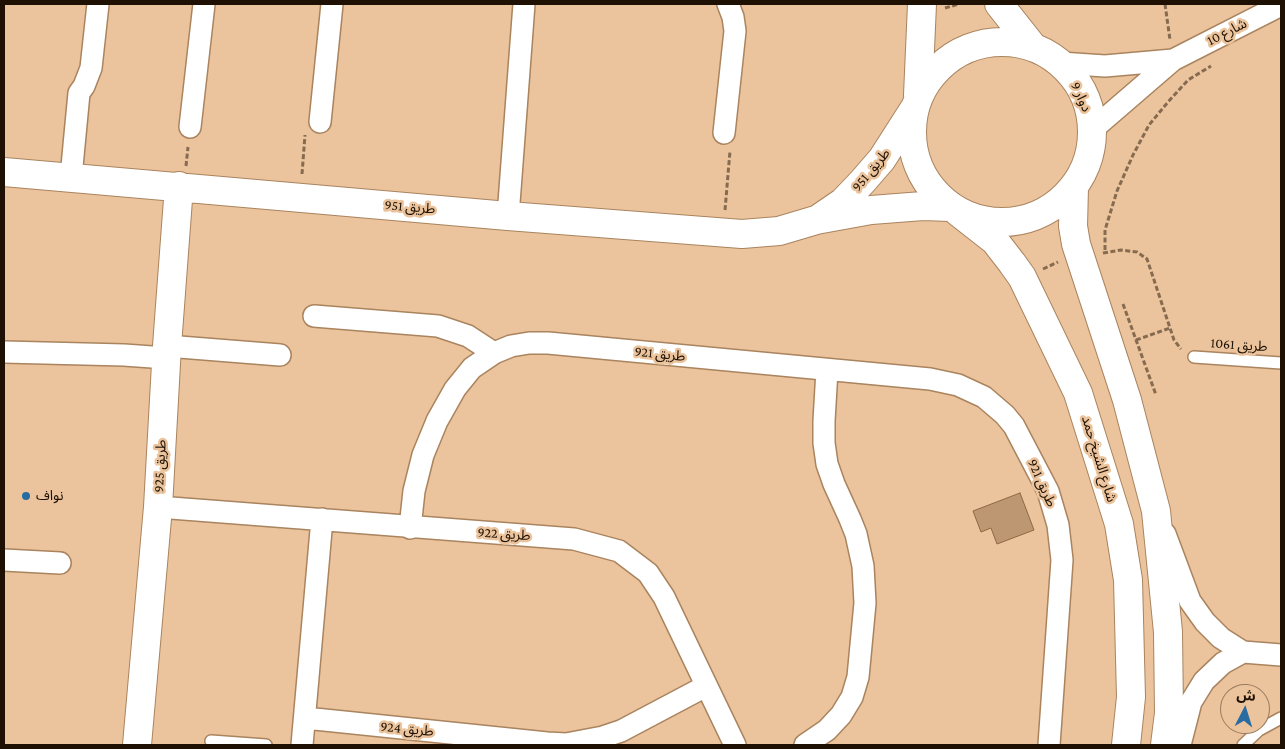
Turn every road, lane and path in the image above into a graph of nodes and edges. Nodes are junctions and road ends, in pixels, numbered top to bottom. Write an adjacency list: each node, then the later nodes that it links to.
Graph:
1 (98, 4): 20 (street)
2 (204, 4): 16 (street)
3 (332, 4): 15 (street)
4 (524, 4): 25 (street)
5 (728, 4): 18 (street)
6 (922, 4): 14 (street)
7 (999, 4): 10 (street)
8 (1165, 4): 11 (path)
9 (1281, 4): 11 (street, شارع 10)
10 (1033, 47): 12 (street, دوار 9); 14 (street, دوار 9)
11 (1173, 60): 12 (street, شارع 10); 17 (street, شارع 10)
12 (1060, 63): 17 (street, دوار 9)
13 (1212, 66): 28 (path)
14 (916, 102): 24 (street, دوار 9); 26 (street, طريق 951)
15 (320, 122): 23 (path)
16 (190, 127): 21 (path)
17 (1092, 129): 22 (street, دوار 9)
18 (724, 133): 27 (path)
19 (4, 172): 20 (street, طريق 951)
20 (71, 177): 21 (street, طريق 951)
21 (181, 186): 23 (street, طريق 951); 36 (street, طريق 925)
22 (1074, 188): 24 (street, دوار 9); 28 (street)
23 (300, 197): 25 (street, طريق 951)
24 (954, 209): 26 (street, طريق 951); 30 (street, شارع الشيخ حمد)
25 (508, 216): 27 (street, طريق 951)
26 (816, 220): 27 (street, طريق 951)
27 (722, 233)
28 (1092, 253): 29 (path); 30 (path); 33 (path); 44 (street)
29 (1106, 259)
30 (1022, 277): 61 (street, شارع الشيخ حمد)
31 (1121, 298): 34 (path)
32 (314, 316): 37 (street)
33 (1170, 328): 34 (path); 39 (path)
34 (1136, 340): 42 (path)
35 (4, 352): 36 (street)
36 (167, 352): 38 (street); 43 (street, طريق 925)
37 (494, 353): 41 (street, طريق 921); 46 (street, طريق 921)
38 (280, 355)
39 (1194, 357): 40 (lane, طريق 1061)
40 (1281, 364)
41 (827, 370): 59 (street); 60 (street, طريق 921)
42 (1156, 395)
43 (158, 508): 45 (street, طريق 922); 55 (street, طريق 925)
44 (1156, 511): 49 (street); 62 (street)
45 (322, 520): 46 (street, طريق 922); 52 (street)
46 (410, 528): 51 (street, طريق 922)
47 (4, 560): 48 (street)
48 (60, 563)
49 (1243, 652): 50 (street); 63 (street)
50 (1281, 655)
51 (706, 686): 52 (street, طريق 924); 58 (street, طريق 922)
52 (305, 718): 57 (street)
53 (1281, 718): 64 (lane)
54 (210, 741): 56 (lane)
55 (138, 745)
56 (266, 745)
57 (302, 745)
58 (734, 745)
59 (805, 745)
60 (1050, 745)
61 (1126, 745)
62 (1165, 745)
63 (1180, 745)
64 (1243, 745)

